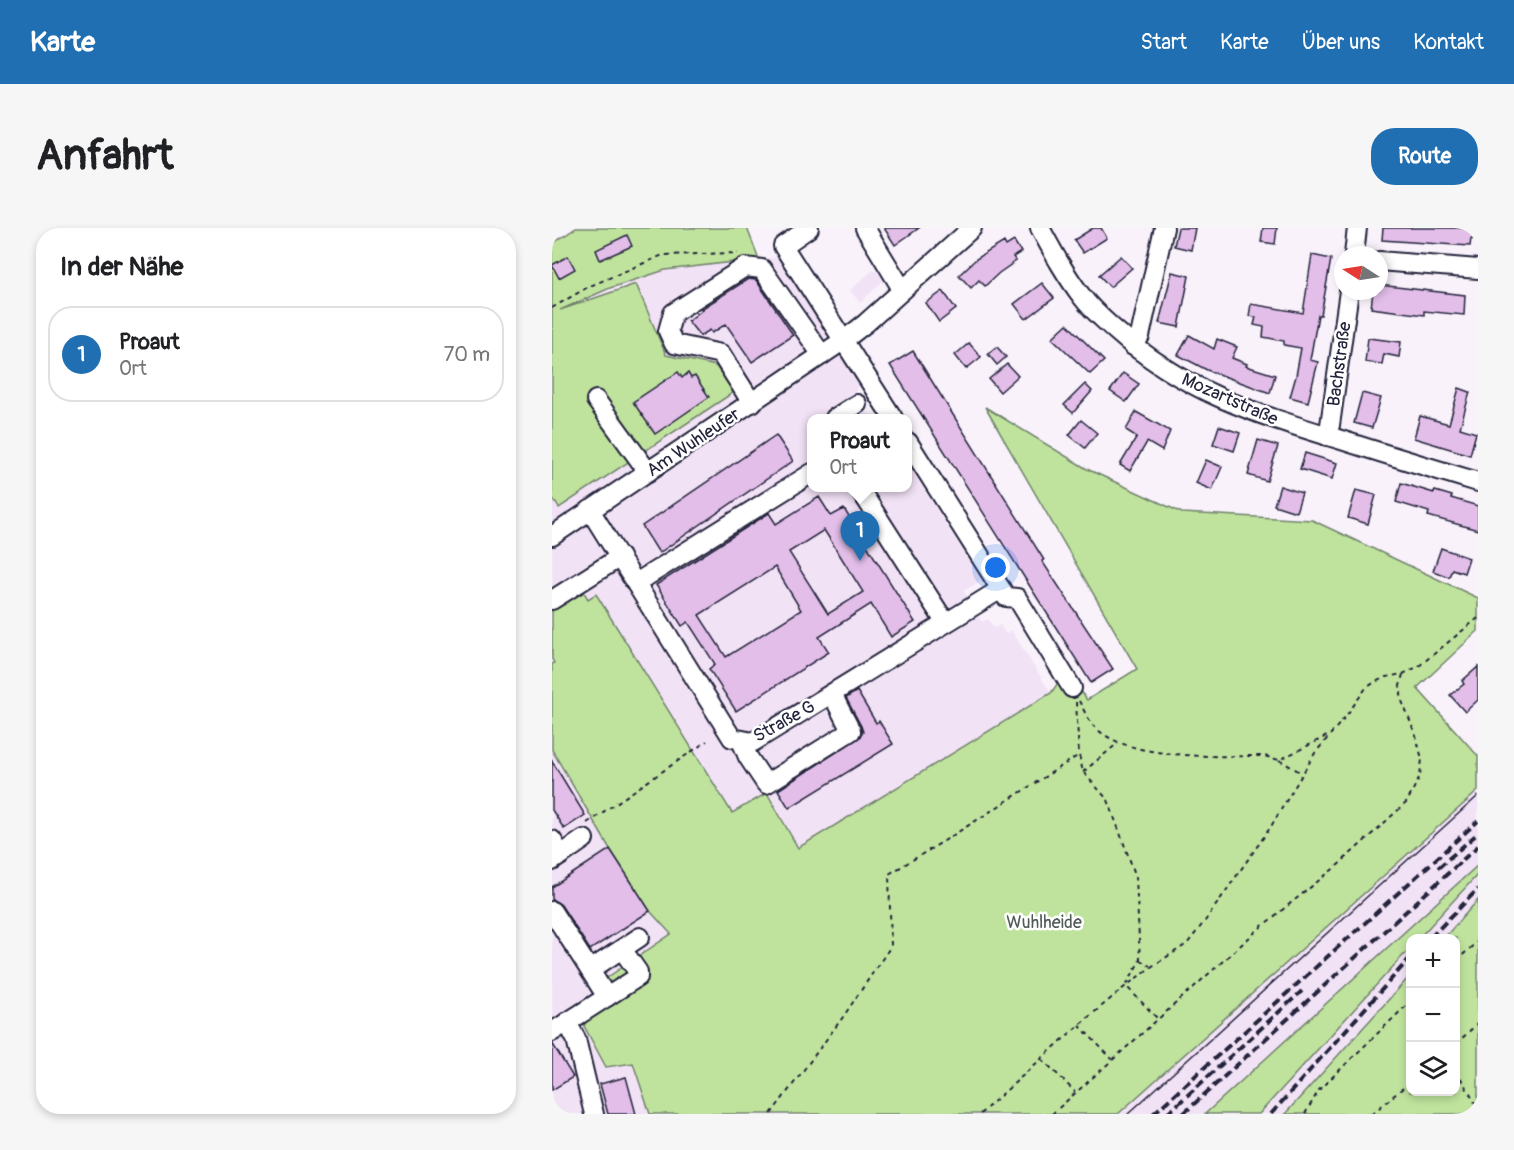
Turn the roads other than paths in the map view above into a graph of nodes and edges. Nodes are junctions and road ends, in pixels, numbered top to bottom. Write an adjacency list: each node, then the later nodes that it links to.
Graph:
1 (809, 228): 13 (street)
2 (865, 228): 10 (street)
3 (972, 228): 10 (street, Am Wuhleufer)
4 (1040, 228): 12 (street, Mozartstraße)
5 (1164, 228): 12 (street)
6 (1357, 228): 7 (street)
7 (1355, 246)
8 (1388, 262): 9 (street)
9 (1478, 269)
10 (902, 289): 13 (street, Am Wuhleufer)
11 (1348, 300): 19 (street, Bachstraße)
12 (1133, 346): 19 (street, Mozartstraße)
13 (833, 347): 15 (street, Am Wuhleufer); 15 (street); 18 (street)
14 (596, 400): 21 (street)
15 (752, 403): 21 (street, Am Wuhleufer)
16 (857, 405): 17 (street)
17 (842, 414)
18 (890, 414)
19 (1327, 436): 23 (street, Mozartstraße)
20 (912, 448): 29 (street)
21 (648, 472): 25 (street, Am Wuhleufer)
22 (807, 476): 28 (street)
23 (1478, 482)
24 (863, 492): 31 (street)
25 (590, 510): 26 (street, Am Wuhleufer); 27 (street, Straße G)
26 (552, 536)
27 (620, 557): 28 (street, Straße G); 30 (street)
28 (636, 583): 34 (street, Straße G)
29 (1001, 589): 31 (street, Straße G); 32 (street)
30 (552, 600)
31 (945, 622): 33 (street, Straße G)
32 (1072, 688)
33 (832, 694): 34 (street, Straße G); 34 (street)
34 (741, 740)
35 (584, 832): 36 (street)
36 (555, 852)
37 (552, 911): 40 (street)
38 (640, 937): 39 (street)
39 (622, 949): 40 (street); 41 (street)
40 (590, 970): 41 (street)
41 (607, 997): 42 (street)
42 (556, 1028): 43 (street)
43 (594, 1114)

